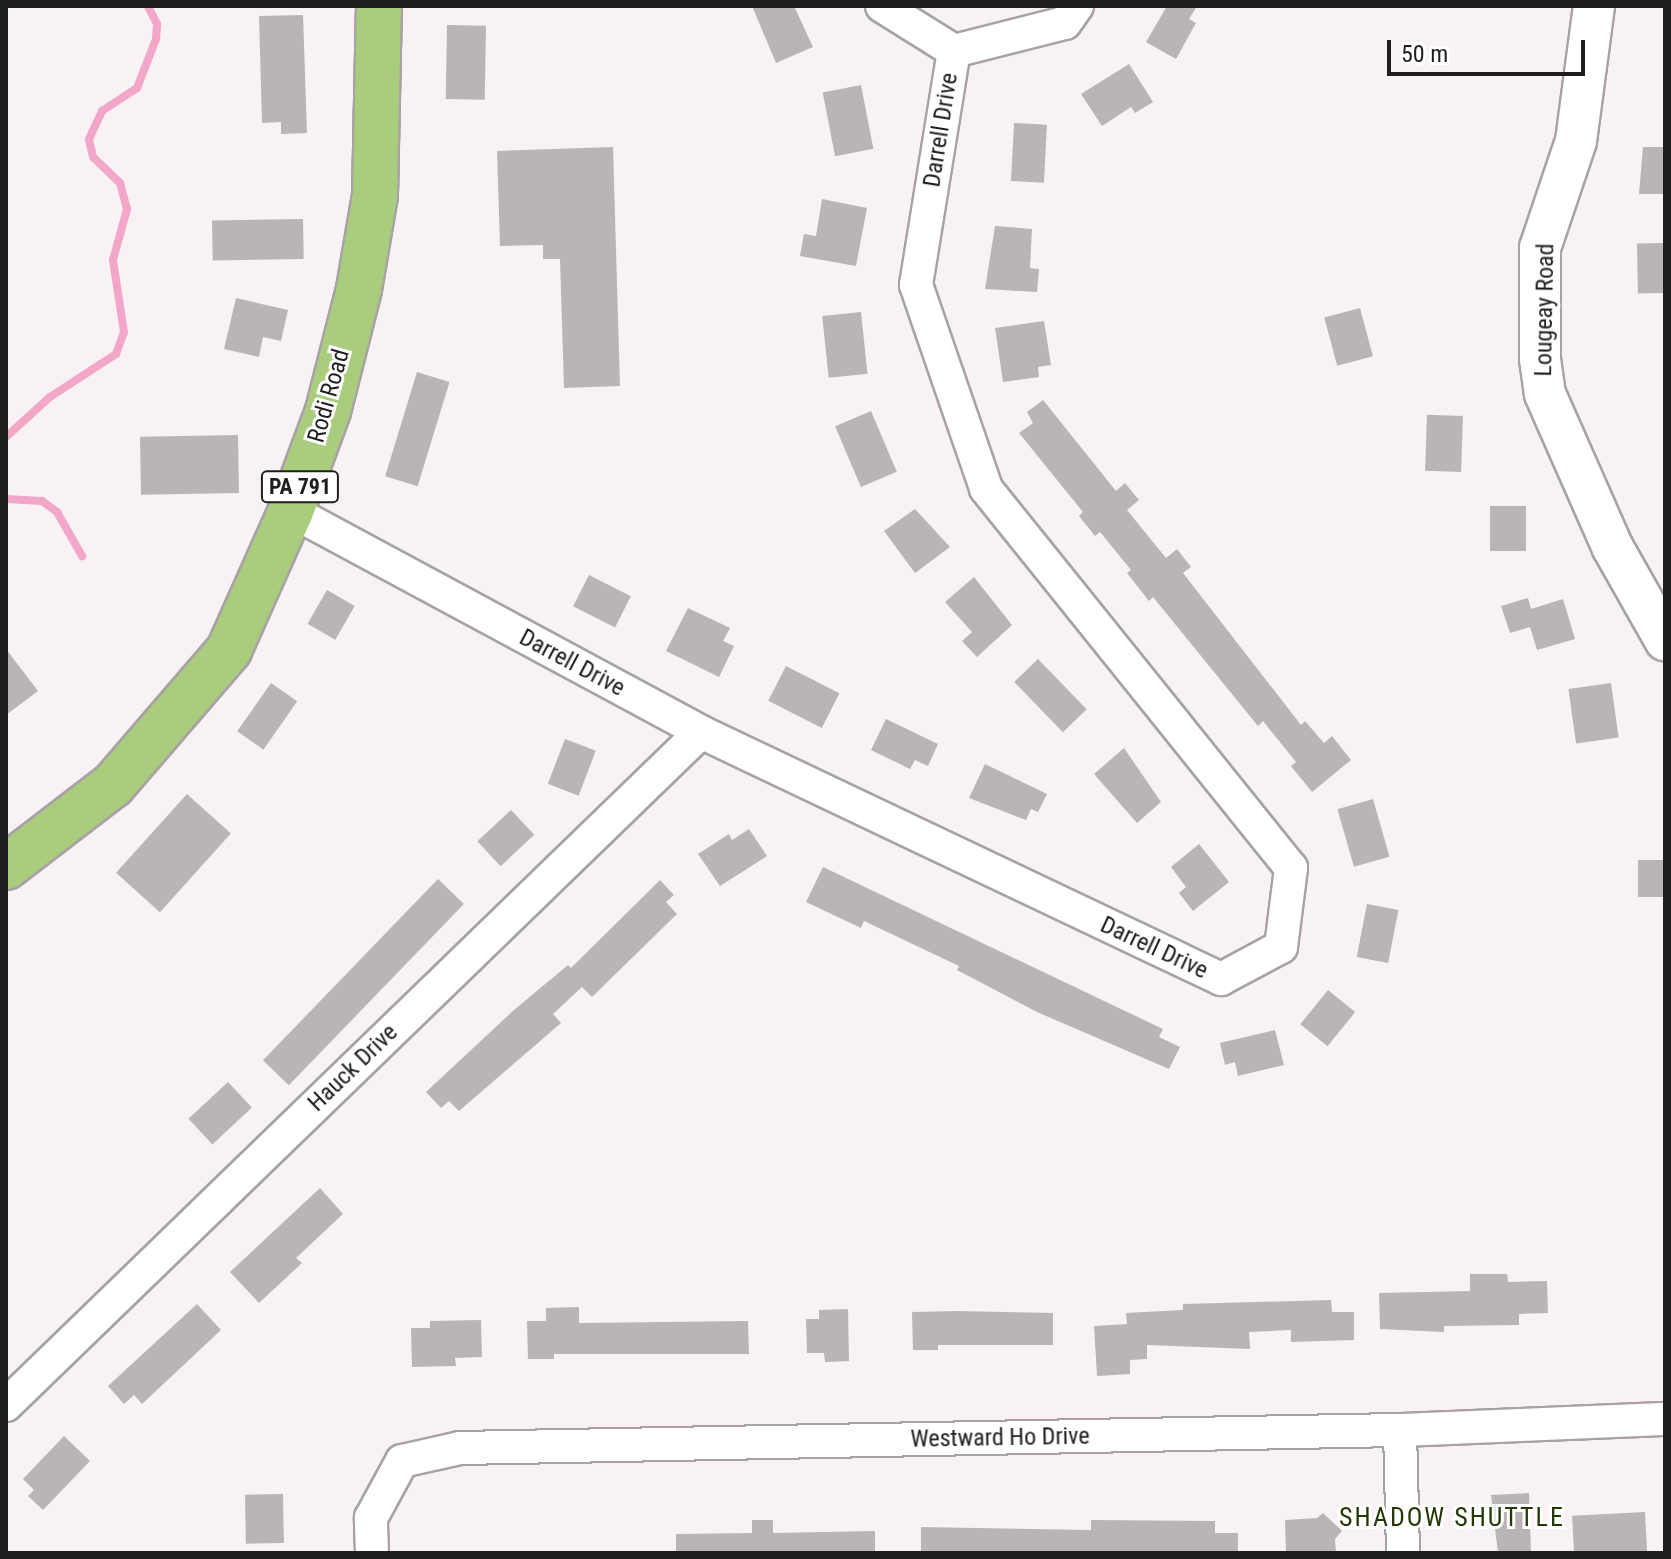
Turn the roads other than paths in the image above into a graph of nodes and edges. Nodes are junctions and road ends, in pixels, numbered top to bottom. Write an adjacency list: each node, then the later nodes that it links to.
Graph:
1 (379, 6): 6 (main road, Rodi Road / PA 791)
2 (882, 6): 5 (street)
3 (1077, 6): 5 (street)
4 (1594, 6): 7 (street, Lougeay Road)
5 (954, 51): 8 (street, Darrell Drive)
6 (291, 511): 8 (street, Darrell Drive); 9 (main road, Rodi Road / PA 791)
7 (1665, 640)
8 (701, 732): 10 (street, Hauck Drive)
9 (6, 867)
10 (6, 1405)
11 (1665, 1419): 12 (street, Westward Ho Drive)
12 (1400, 1430): 13 (street, Westward Ho Drive); 14 (street)
13 (372, 1553)
14 (1403, 1553)

